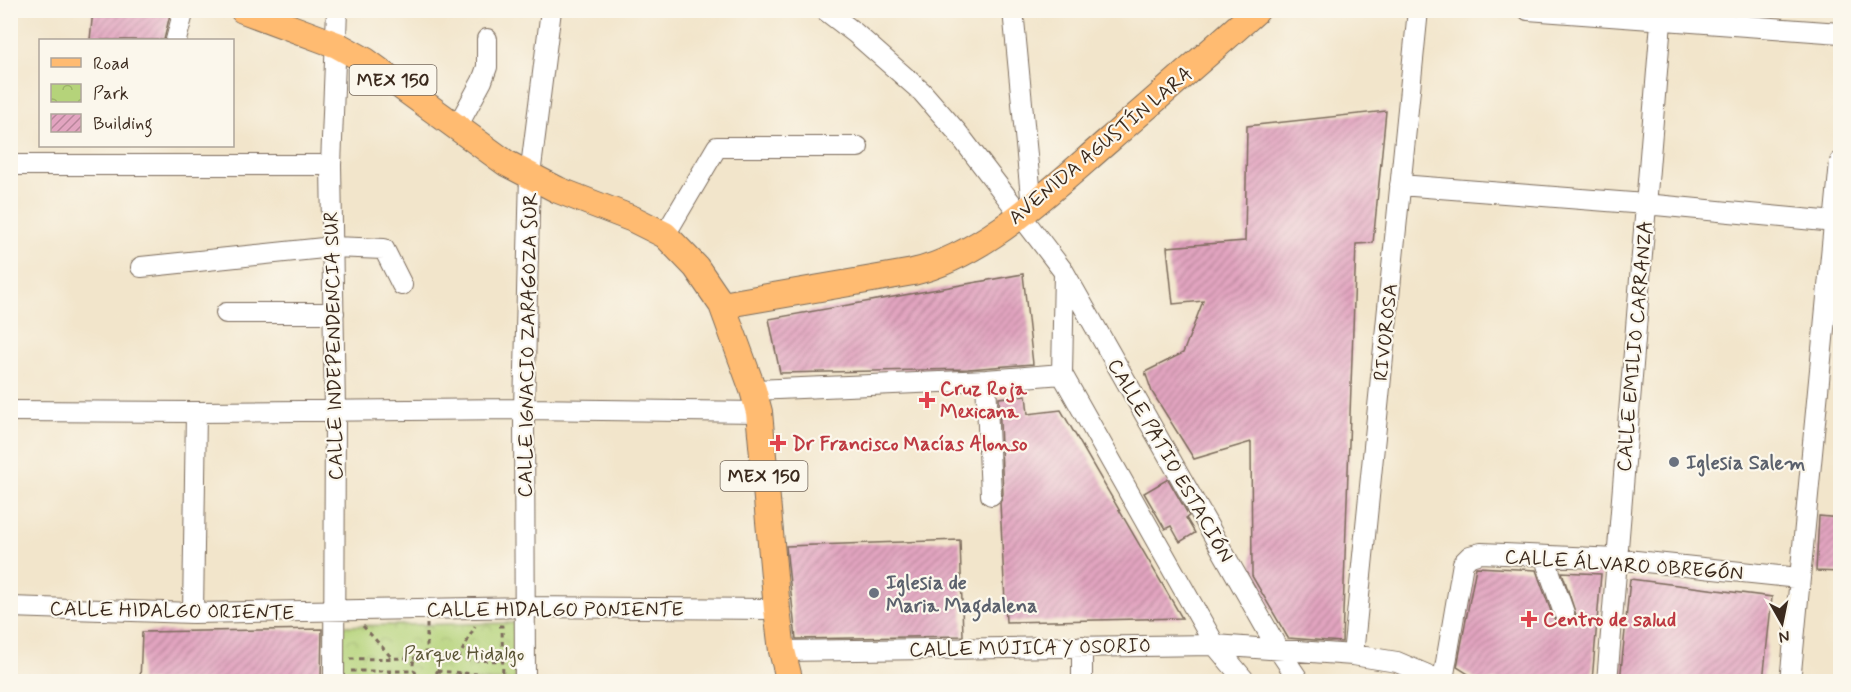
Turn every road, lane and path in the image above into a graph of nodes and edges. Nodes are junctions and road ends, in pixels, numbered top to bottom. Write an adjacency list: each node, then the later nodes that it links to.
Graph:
1 (184, 10): 13 (street)
2 (243, 10): 10 (main road, MEX 150)
3 (337, 10): 15 (street, CALLE INDEPENDENCIA SUR)
4 (550, 10): 21 (street, CALLE IGNACIO ZARAGOZA SUR)
5 (825, 10): 24 (street, CALLE PATIO ESTACIÓN)
6 (1013, 10): 24 (street)
7 (1257, 10): 24 (main road, AVENIDA AGUSTÍN LARA)
8 (1418, 10): 22 (street, RIVOROSA)
9 (1528, 10): 11 (street)
10 (270, 15): 15 (main road, MEX 150)
11 (1662, 16): 12 (street); 23 (street, CALLE EMILIO CARRANZA)
12 (1840, 33)
13 (176, 39)
14 (487, 39): 16 (street)
15 (337, 45): 16 (main road, MEX 150); 20 (street, CALLE INDEPENDENCIA SUR)
16 (457, 127): 21 (main road, MEX 150)
17 (858, 147): 26 (street)
18 (1840, 162): 25 (street)
19 (10, 165): 20 (street)
20 (331, 165): 27 (street, CALLE INDEPENDENCIA SUR)
21 (530, 175): 26 (main road, MEX 150); 37 (street, CALLE IGNACIO ZARAGOZA SUR)
22 (1400, 185): 23 (street); 60 (street, RIVOROSA)
23 (1645, 204): 25 (street); 43 (street, CALLE EMILIO CARRANZA)
24 (1027, 211): 29 (street, CALLE PATIO ESTACIÓN); 31 (main road, AVENIDA AGUSTÍN LARA)
25 (1838, 221): 44 (street)
26 (665, 235): 31 (main road, MEX 150)
27 (333, 246): 28 (street); 30 (street); 33 (street, CALLE INDEPENDENCIA SUR)
28 (141, 267)
29 (1064, 272): 34 (street); 57 (street, CALLE PATIO ESTACIÓN)
30 (402, 285)
31 (722, 305): 36 (main road, MEX 150)
32 (226, 313): 33 (street)
33 (334, 313): 39 (street, CALLE INDEPENDENCIA SUR)
34 (1062, 374): 35 (street); 55 (street)
35 (986, 380): 36 (street); 41 (street)
36 (756, 401): 37 (street); 47 (main road, MEX 150)
37 (524, 409): 39 (street); 45 (street, CALLE IGNACIO ZARAGOZA SUR)
38 (10, 411): 40 (street)
39 (335, 411): 40 (street); 48 (street, CALLE INDEPENDENCIA SUR)
40 (196, 412): 49 (street)
41 (991, 495)
42 (1544, 556): 43 (street, CALLE ÁLVARO OBREGÓN); 50 (street); 82 (street, CALLE ÁLVARO OBREGÓN)
43 (1617, 559): 44 (street, CALLE ÁLVARO OBREGÓN); 83 (street, CALLE EMILIO CARRANZA)
44 (1799, 578): 84 (street)
45 (525, 607): 47 (street, CALLE HIDALGO PONIENTE); 48 (street, CALLE HIDALGO PONIENTE); 77 (street, CALLE IGNACIO ZARAGOZA SUR)
46 (10, 608): 49 (street, CALLE HIDALGO ORIENTE)
47 (777, 609): 58 (main road, MEX 150)
48 (334, 612): 49 (street, CALLE HIDALGO ORIENTE); 72 (street, CALLE INDEPENDENCIA SUR)
49 (193, 613)
50 (1564, 613)
51 (373, 624): 61 (path)
52 (427, 624): 59 (path)
53 (478, 626): 65 (path)
54 (490, 626): 66 (path)
55 (1215, 645): 56 (street, CALLE MÚJICA Y OSORIO); 57 (street, CALLE MÚJICA Y OSORIO); 80 (street)
56 (1082, 646): 58 (street, CALLE MÚJICA Y OSORIO); 79 (street)
57 (1278, 649): 60 (street, CALLE MÚJICA Y OSORIO); 81 (street, CALLE PATIO ESTACIÓN)
58 (783, 651): 78 (main road, MEX 150)
59 (427, 652): 62 (path); 64 (path)
60 (1353, 655): 82 (street, CALLE MÚJICA Y OSORIO)
61 (392, 658): 62 (path); 63 (path)
62 (416, 658): 68 (path)
63 (346, 659)
64 (438, 659): 65 (path); 69 (path)
65 (458, 660): 66 (path)
66 (503, 661): 71 (path)
67 (391, 670): 68 (path); 72 (path); 74 (path)
68 (415, 671): 73 (path)
69 (437, 671): 70 (path); 73 (path)
70 (459, 673): 71 (path); 75 (path)
71 (503, 675): 76 (path)
72 (340, 677)
73 (424, 680)
74 (385, 681)
75 (462, 681)
76 (504, 681)
77 (525, 681)
78 (790, 681)
79 (1082, 681)
80 (1246, 681)
81 (1300, 681)
82 (1443, 681)
83 (1607, 681)
84 (1790, 681)

